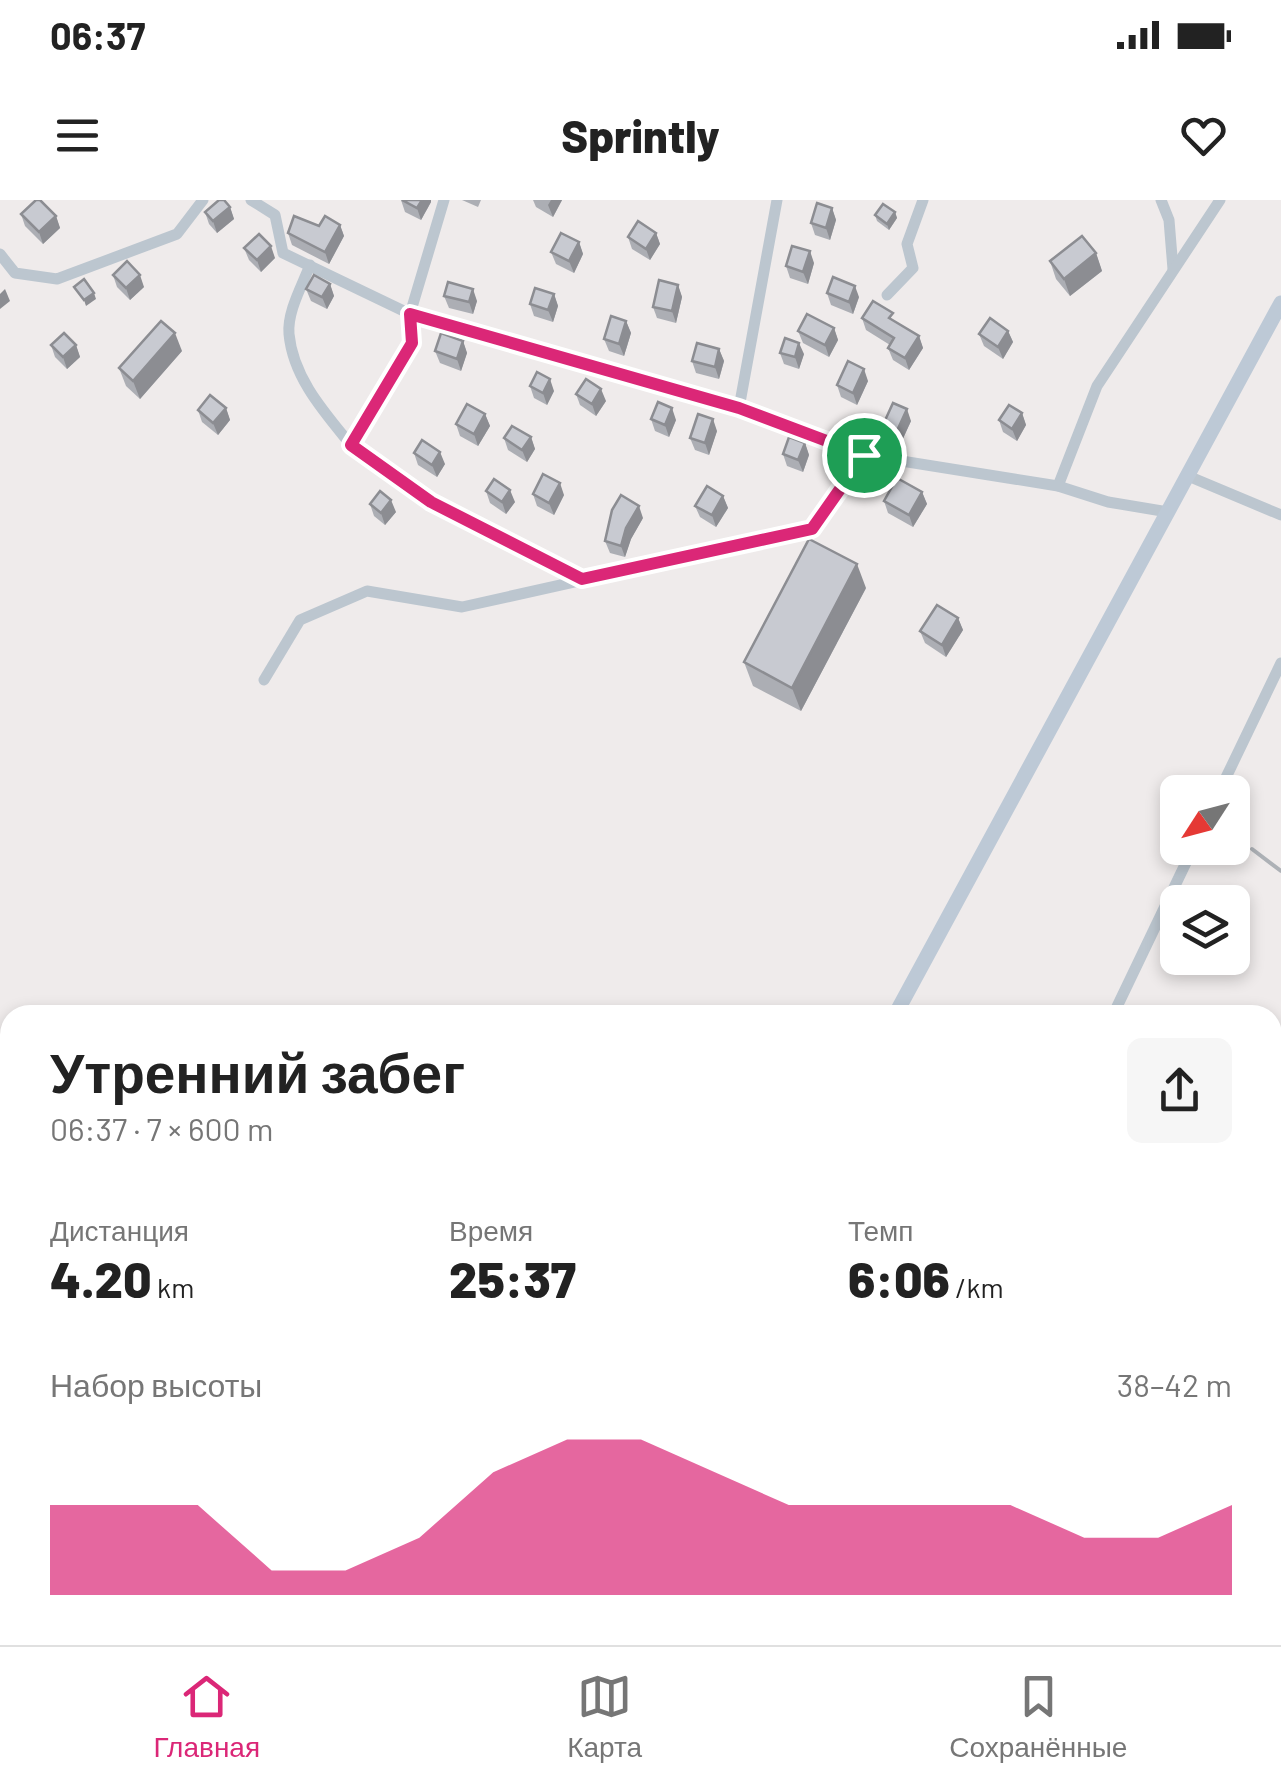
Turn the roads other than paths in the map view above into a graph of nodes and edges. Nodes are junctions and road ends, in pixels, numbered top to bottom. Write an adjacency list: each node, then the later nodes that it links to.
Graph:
1 (203, 200): 8 (street)
2 (251, 200): 9 (street)
3 (444, 200): 13 (street)
4 (777, 200): 14 (street)
5 (923, 200): 11 (street)
6 (1161, 200): 10 (street)
7 (1220, 200): 10 (street)
8 (0, 254)
9 (310, 265): 13 (street); 15 (street)
10 (1173, 269): 18 (street)
11 (887, 295)
12 (1281, 303): 17 (main road)
13 (410, 314): 14 (street); 15 (street)
14 (739, 408): 16 (street)
15 (351, 445): 21 (street)
16 (864, 455): 18 (street); 21 (street)
17 (1188, 476): 19 (main road); 20 (street)
18 (1058, 486): 19 (street)
19 (1168, 512): 26 (main road)
20 (1281, 515)
21 (582, 579): 23 (street)
22 (1281, 663): 24 (street)
23 (264, 680)
24 (1227, 775)
25 (1185, 865): 27 (street)
26 (900, 1005)
27 (1118, 1005)

